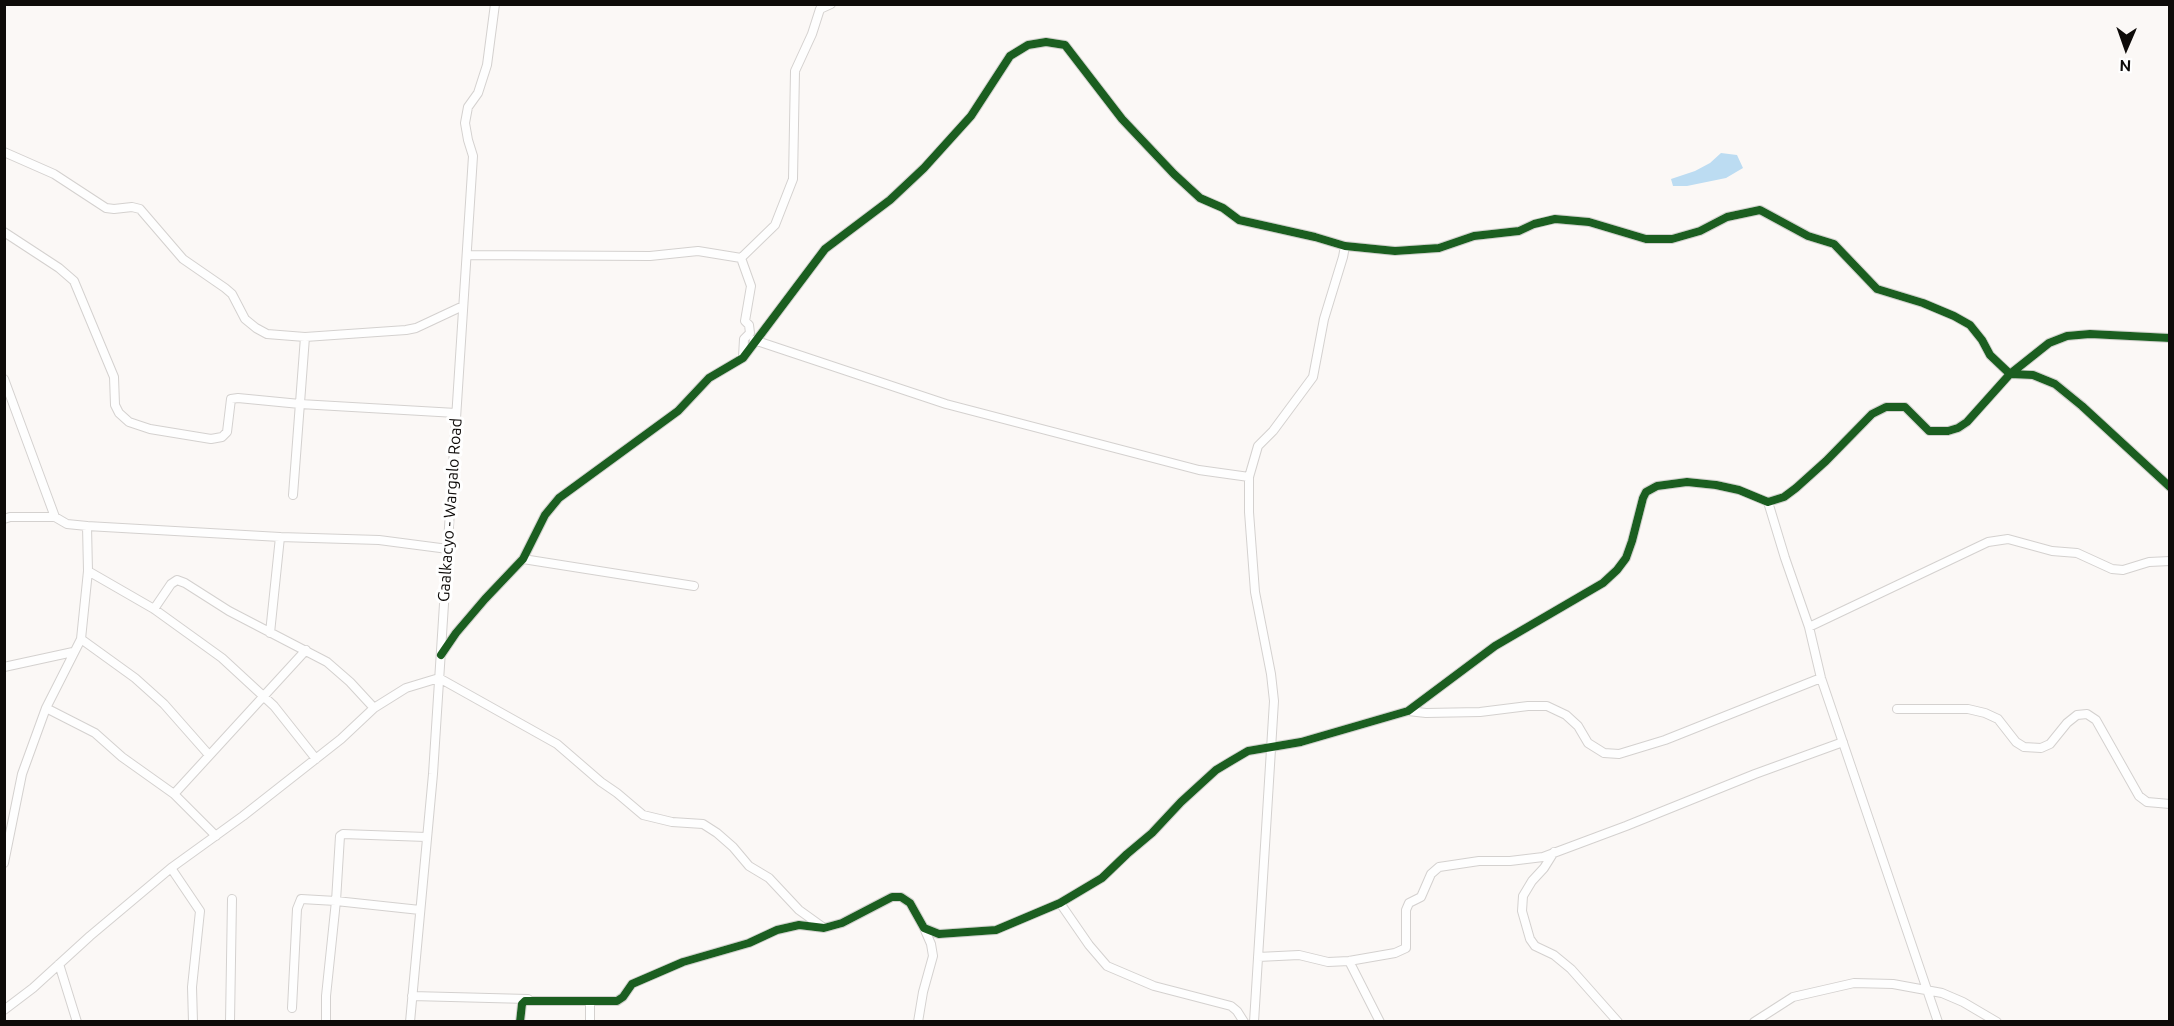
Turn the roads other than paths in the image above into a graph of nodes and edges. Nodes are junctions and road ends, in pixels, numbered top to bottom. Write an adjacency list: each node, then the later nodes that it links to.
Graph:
1 (495, 4): 6 (street, Gaalkacyo - Wargalo Road)
2 (831, 4): 7 (street)
3 (4, 152): 9 (street)
4 (4, 232): 15 (street)
5 (1345, 246): 11 (street); 13 (street); 17 (street)
6 (466, 255): 7 (street); 8 (street, Gaalkacyo - Wargalo Road)
7 (741, 258): 12 (street)
8 (463, 306): 9 (street); 16 (street, Gaalkacyo - Wargalo Road)
9 (305, 337): 15 (street)
10 (2169, 338): 13 (street)
11 (754, 340): 12 (street); 17 (street)
12 (743, 358): 26 (street)
13 (2010, 374): 18 (street); 20 (street)
14 (4, 379): 21 (street)
15 (300, 404): 16 (street); 19 (street)
16 (456, 413): 25 (street, Gaalkacyo - Wargalo Road)
17 (1250, 477): 46 (street)
18 (2169, 487)
19 (293, 495)
20 (1768, 502): 31 (street); 44 (street)
21 (55, 517): 22 (street); 23 (street)
22 (4, 519)
23 (87, 526): 24 (street); 28 (street)
24 (280, 537): 25 (street); 32 (street)
25 (448, 549): 36 (street, Gaalkacyo - Wargalo Road)
26 (523, 560): 29 (street); 36 (street)
27 (2169, 561): 31 (street)
28 (88, 571): 30 (street); 33 (street)
29 (694, 586)
30 (154, 609): 32 (street); 40 (street)
31 (1809, 627): 39 (street)
32 (270, 633): 34 (street)
33 (81, 639): 35 (street); 47 (street)
34 (306, 650): 40 (street); 42 (street)
35 (73, 652): 37 (street); 41 (street)
36 (441, 655): 38 (street, Gaalkacyo - Wargalo Road)
37 (4, 667)
38 (439, 678): 42 (street); 52 (street, Gaalkacyo - Wargalo Road); 60 (street)
39 (1821, 678): 44 (street); 45 (street)
40 (263, 696): 47 (street); 48 (street)
41 (46, 708): 49 (street); 54 (street)
42 (374, 708): 48 (street)
43 (1897, 709): 50 (street)
44 (1408, 711): 46 (street)
45 (1843, 742): 53 (street); 65 (street)
46 (1270, 747): 58 (street); 62 (street)
47 (209, 755): 49 (street)
48 (316, 759): 51 (street)
49 (174, 794): 51 (street)
50 (2169, 804)
51 (216, 836): 55 (street)
52 (426, 837): 57 (street); 59 (street, Gaalkacyo - Wargalo Road)
53 (1554, 852): 63 (street); 82 (street)
54 (4, 863)
55 (171, 868): 64 (street); 72 (street)
56 (232, 898): 73 (street)
57 (336, 901): 59 (street); 69 (street); 74 (street)
58 (1060, 903): 61 (street); 79 (street)
59 (420, 910): 66 (street, Gaalkacyo - Wargalo Road)
60 (824, 928): 61 (street); 68 (street)
61 (924, 928): 78 (street)
62 (1258, 957): 63 (street); 80 (street)
63 (1349, 961): 81 (street)
64 (59, 964): 70 (street); 71 (street)
65 (1927, 990): 83 (street); 84 (street); 85 (street)
66 (412, 996): 67 (street); 75 (street, Gaalkacyo - Wargalo Road)
67 (531, 1000): 68 (street); 76 (street)
68 (590, 1002): 77 (street)
69 (292, 1008)
70 (4, 1010)
71 (77, 1022)
72 (193, 1022)
73 (230, 1022)
74 (326, 1022)
75 (410, 1022)
76 (520, 1022)
77 (590, 1022)
78 (918, 1022)
79 (1244, 1022)
80 (1254, 1022)
81 (1380, 1022)
82 (1618, 1022)
83 (1754, 1022)
84 (1938, 1022)
85 (1997, 1022)

